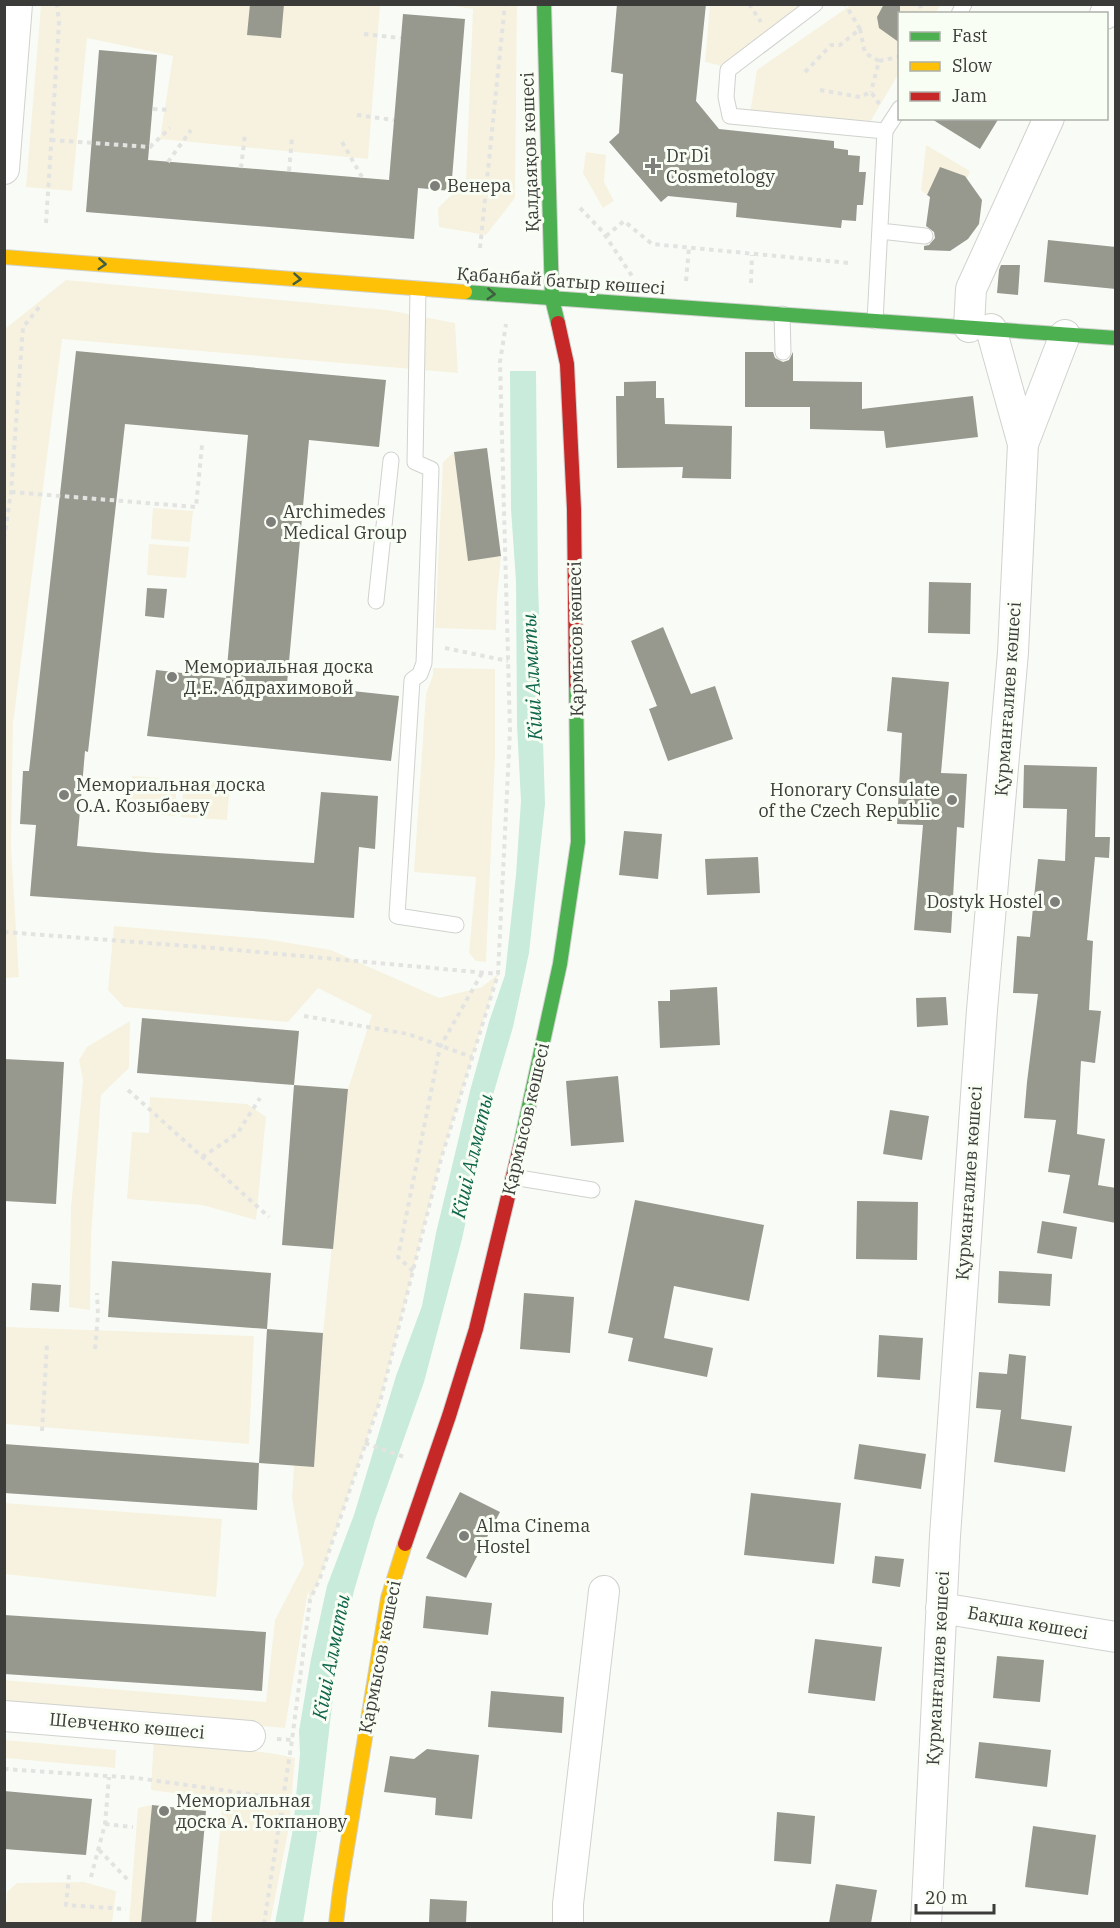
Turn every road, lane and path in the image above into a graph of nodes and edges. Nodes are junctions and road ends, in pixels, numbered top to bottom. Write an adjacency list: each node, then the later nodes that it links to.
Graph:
1 (17, 4): 29 (street)
2 (57, 4): 25 (path)
3 (505, 4): 37 (path)
4 (544, 4): 46 (street, Қалдаяқов көшесі)
5 (815, 4): 18 (lane)
6 (845, 4): 7 (path)
7 (860, 29): 11 (path); 12 (path)
8 (364, 34): 9 (path)
9 (401, 38)
10 (898, 57): 11 (path)
11 (879, 61): 14 (path)
12 (805, 72)
13 (820, 90): 14 (path)
14 (871, 92): 18 (path)
15 (153, 109): 16 (path)
16 (170, 110)
17 (357, 115): 19 (path)
18 (893, 119): 34 (lane)
19 (394, 120)
20 (1048, 120): 51 (street)
21 (170, 128): 25 (path)
22 (191, 130): 27 (path)
23 (245, 134): 28 (path)
24 (292, 138): 30 (path)
25 (51, 140): 33 (path)
26 (342, 142): 31 (path)
27 (168, 162)
28 (241, 168)
29 (4, 169)
30 (289, 171)
31 (363, 177)
32 (574, 202): 35 (path)
33 (46, 223)
34 (879, 231): 36 (lane); 49 (lane)
35 (606, 236): 38 (path); 42 (path)
36 (925, 236)
37 (480, 248)
38 (689, 248): 39 (path); 43 (path)
39 (753, 254): 41 (path); 45 (path)
40 (4, 257): 44 (street, Қабанбай батыр көшесі, one-way to 44)
41 (849, 263)
42 (628, 268)
43 (686, 288)
44 (418, 289): 46 (street, Қабанбай батыр көшесі, one-way to 46); 61 (lane)
45 (750, 293)
46 (552, 299): 48 (street, Қабанбай батыр көшесі); 73 (street, Қармысов көшесі)
47 (40, 306): 58 (path)
48 (782, 314): 49 (street, Қабанбай батыр көшесі); 54 (lane)
49 (875, 321): 51 (street, Қабанбай батыр көшесі)
50 (506, 323): 62 (path)
51 (980, 328): 52 (street, Қабанбай батыр көшесі); 55 (street)
52 (1065, 334): 53 (street, Қабанбай батыр көшесі); 55 (street)
53 (1116, 338)
54 (783, 352)
55 (1023, 444): 84 (street, Қурманғалиев көшесі)
56 (202, 445): 58 (path)
57 (391, 460): 60 (lane)
58 (10, 492): 59 (path)
59 (4, 539)
60 (376, 602)
61 (424, 644): 62 (path); 63 (lane)
62 (508, 662): 66 (path)
63 (456, 925)
64 (4, 932): 65 (path)
65 (483, 973): 66 (path); 68 (path)
66 (498, 974): 69 (path)
67 (304, 1016): 68 (path)
68 (440, 1047): 69 (path); 76 (path)
69 (472, 1057): 76 (path)
70 (128, 1090): 72 (path)
71 (260, 1098): 72 (path)
72 (202, 1156): 75 (path)
73 (513, 1177): 74 (lane); 100 (street, Қармысов көшесі)
74 (592, 1190)
75 (269, 1217)
76 (413, 1272): 81 (path)
77 (97, 1293): 79 (path)
78 (47, 1344): 80 (path)
79 (95, 1349)
80 (42, 1431)
81 (365, 1443): 82 (path); 90 (path)
82 (410, 1459)
83 (604, 1592): 101 (street)
84 (942, 1608): 85 (street, Бақша көшесі); 102 (street, Қурманғалиев көшесі)
85 (1116, 1637)
86 (4, 1716): 87 (street, Шевченко көшесі)
87 (250, 1736)
88 (4, 1769): 89 (path)
89 (109, 1777): 90 (path); 91 (path)
90 (281, 1813): 93 (path); 99 (path)
91 (105, 1824): 92 (path); 94 (path)
92 (133, 1827)
93 (321, 1830)
94 (98, 1849): 96 (path); 97 (path)
95 (69, 1875): 98 (path)
96 (91, 1876)
97 (128, 1880)
98 (126, 1909)
99 (264, 1923)
100 (336, 1923)
101 (568, 1923)
102 (926, 1923)

